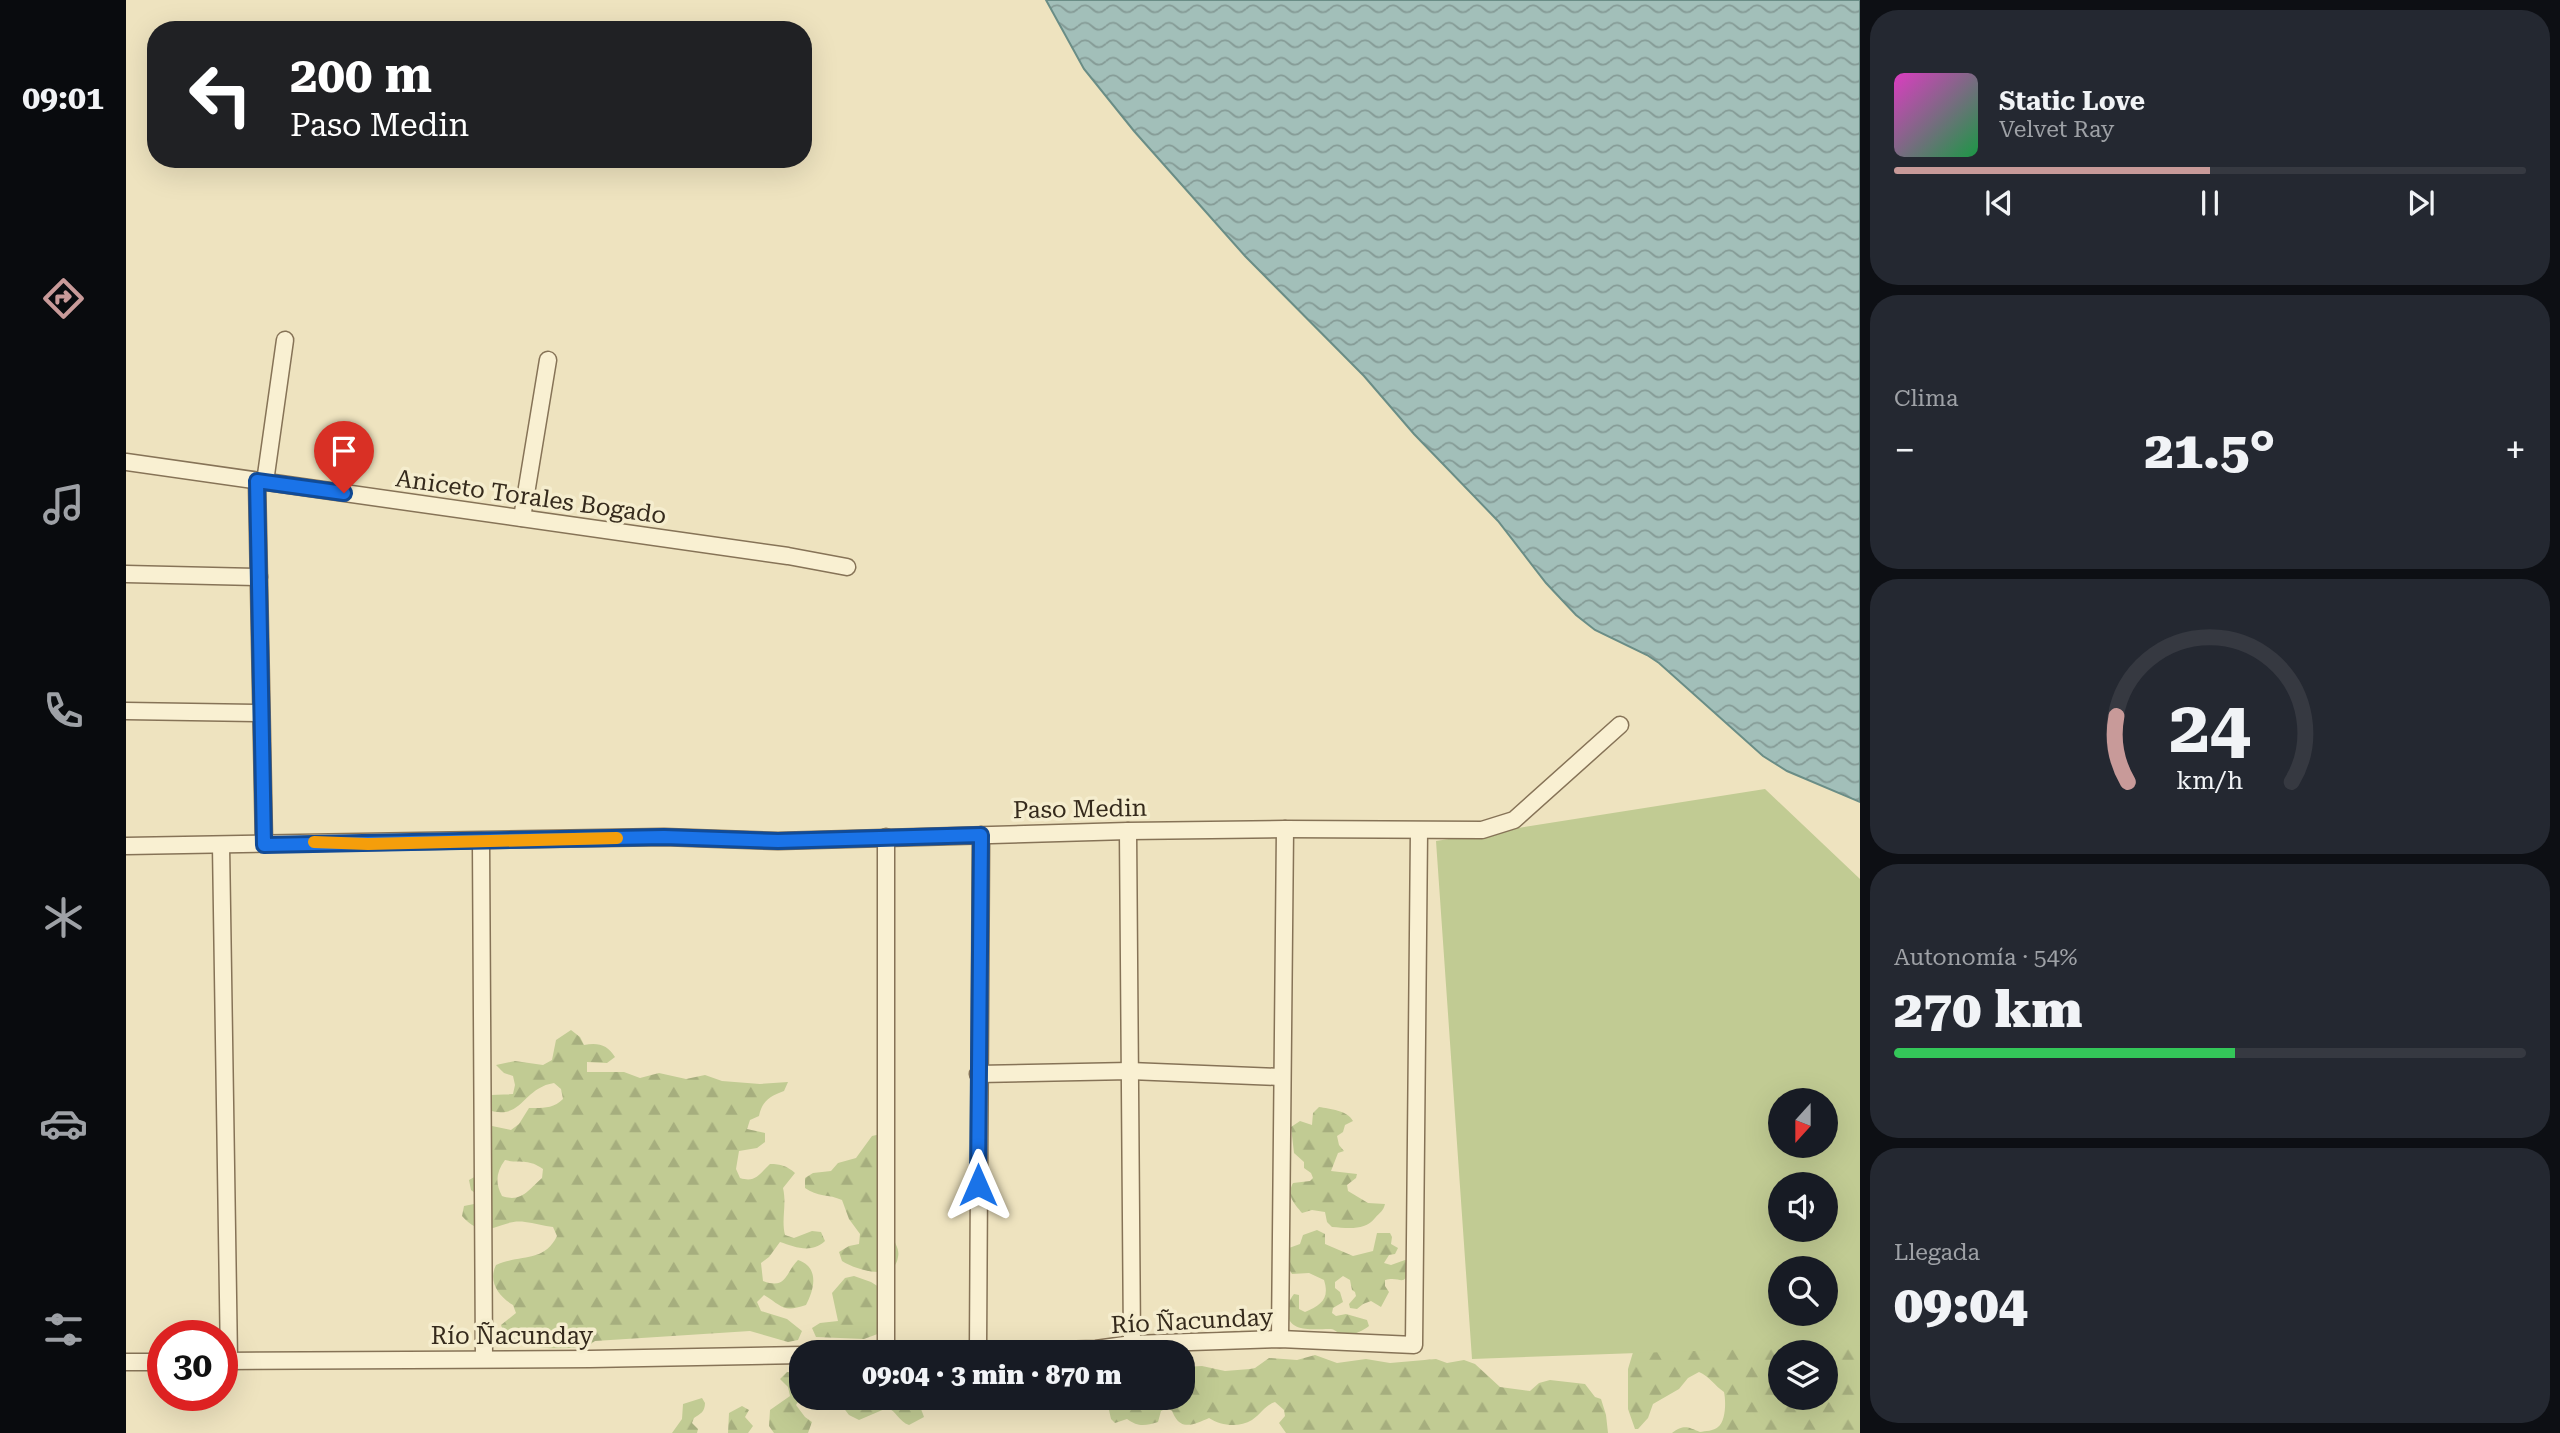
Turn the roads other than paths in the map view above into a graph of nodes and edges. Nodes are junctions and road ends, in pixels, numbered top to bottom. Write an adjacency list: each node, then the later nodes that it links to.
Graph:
1 (285, 340): 4 (street)
2 (548, 360): 5 (street)
3 (126, 462): 4 (street, Aniceto Torales Bogado)
4 (261, 481): 5 (street, Aniceto Torales Bogado); 8 (street)
5 (522, 518): 6 (street, Aniceto Torales Bogado)
6 (847, 567)
7 (126, 574): 8 (street)
8 (259, 577): 10 (street)
9 (126, 711): 10 (street)
10 (261, 713): 19 (street)
11 (1620, 724): 14 (street, Paso Medin)
12 (1285, 829): 13 (street, Paso Medin); 14 (street, Paso Medin); 23 (street)
13 (1129, 831): 15 (street, Paso Medin); 21 (street)
14 (1419, 831): 25 (street, Río Ñacunday)
15 (981, 835): 16 (street, Paso Medin); 22 (street)
16 (886, 837): 17 (street, Paso Medin); 26 (street)
17 (481, 841): 19 (street, Paso Medin); 31 (street)
18 (221, 845): 19 (street, Paso Medin); 20 (street, Paso Medin); 24 (street)
19 (264, 845)
20 (126, 846)
21 (1130, 1071): 22 (street); 23 (street); 28 (street)
22 (978, 1074): 27 (street)
23 (1281, 1077): 25 (street)
24 (225, 1320)
25 (1280, 1339): 29 (street, Río Ñacunday)
26 (886, 1340)
27 (978, 1340)
28 (1132, 1340)
29 (1195, 1342)
30 (789, 1355): 31 (street, Río Ñacunday)
31 (484, 1358): 32 (street, Río Ñacunday)
32 (238, 1361)
33 (126, 1362): 34 (street)
34 (147, 1362)

